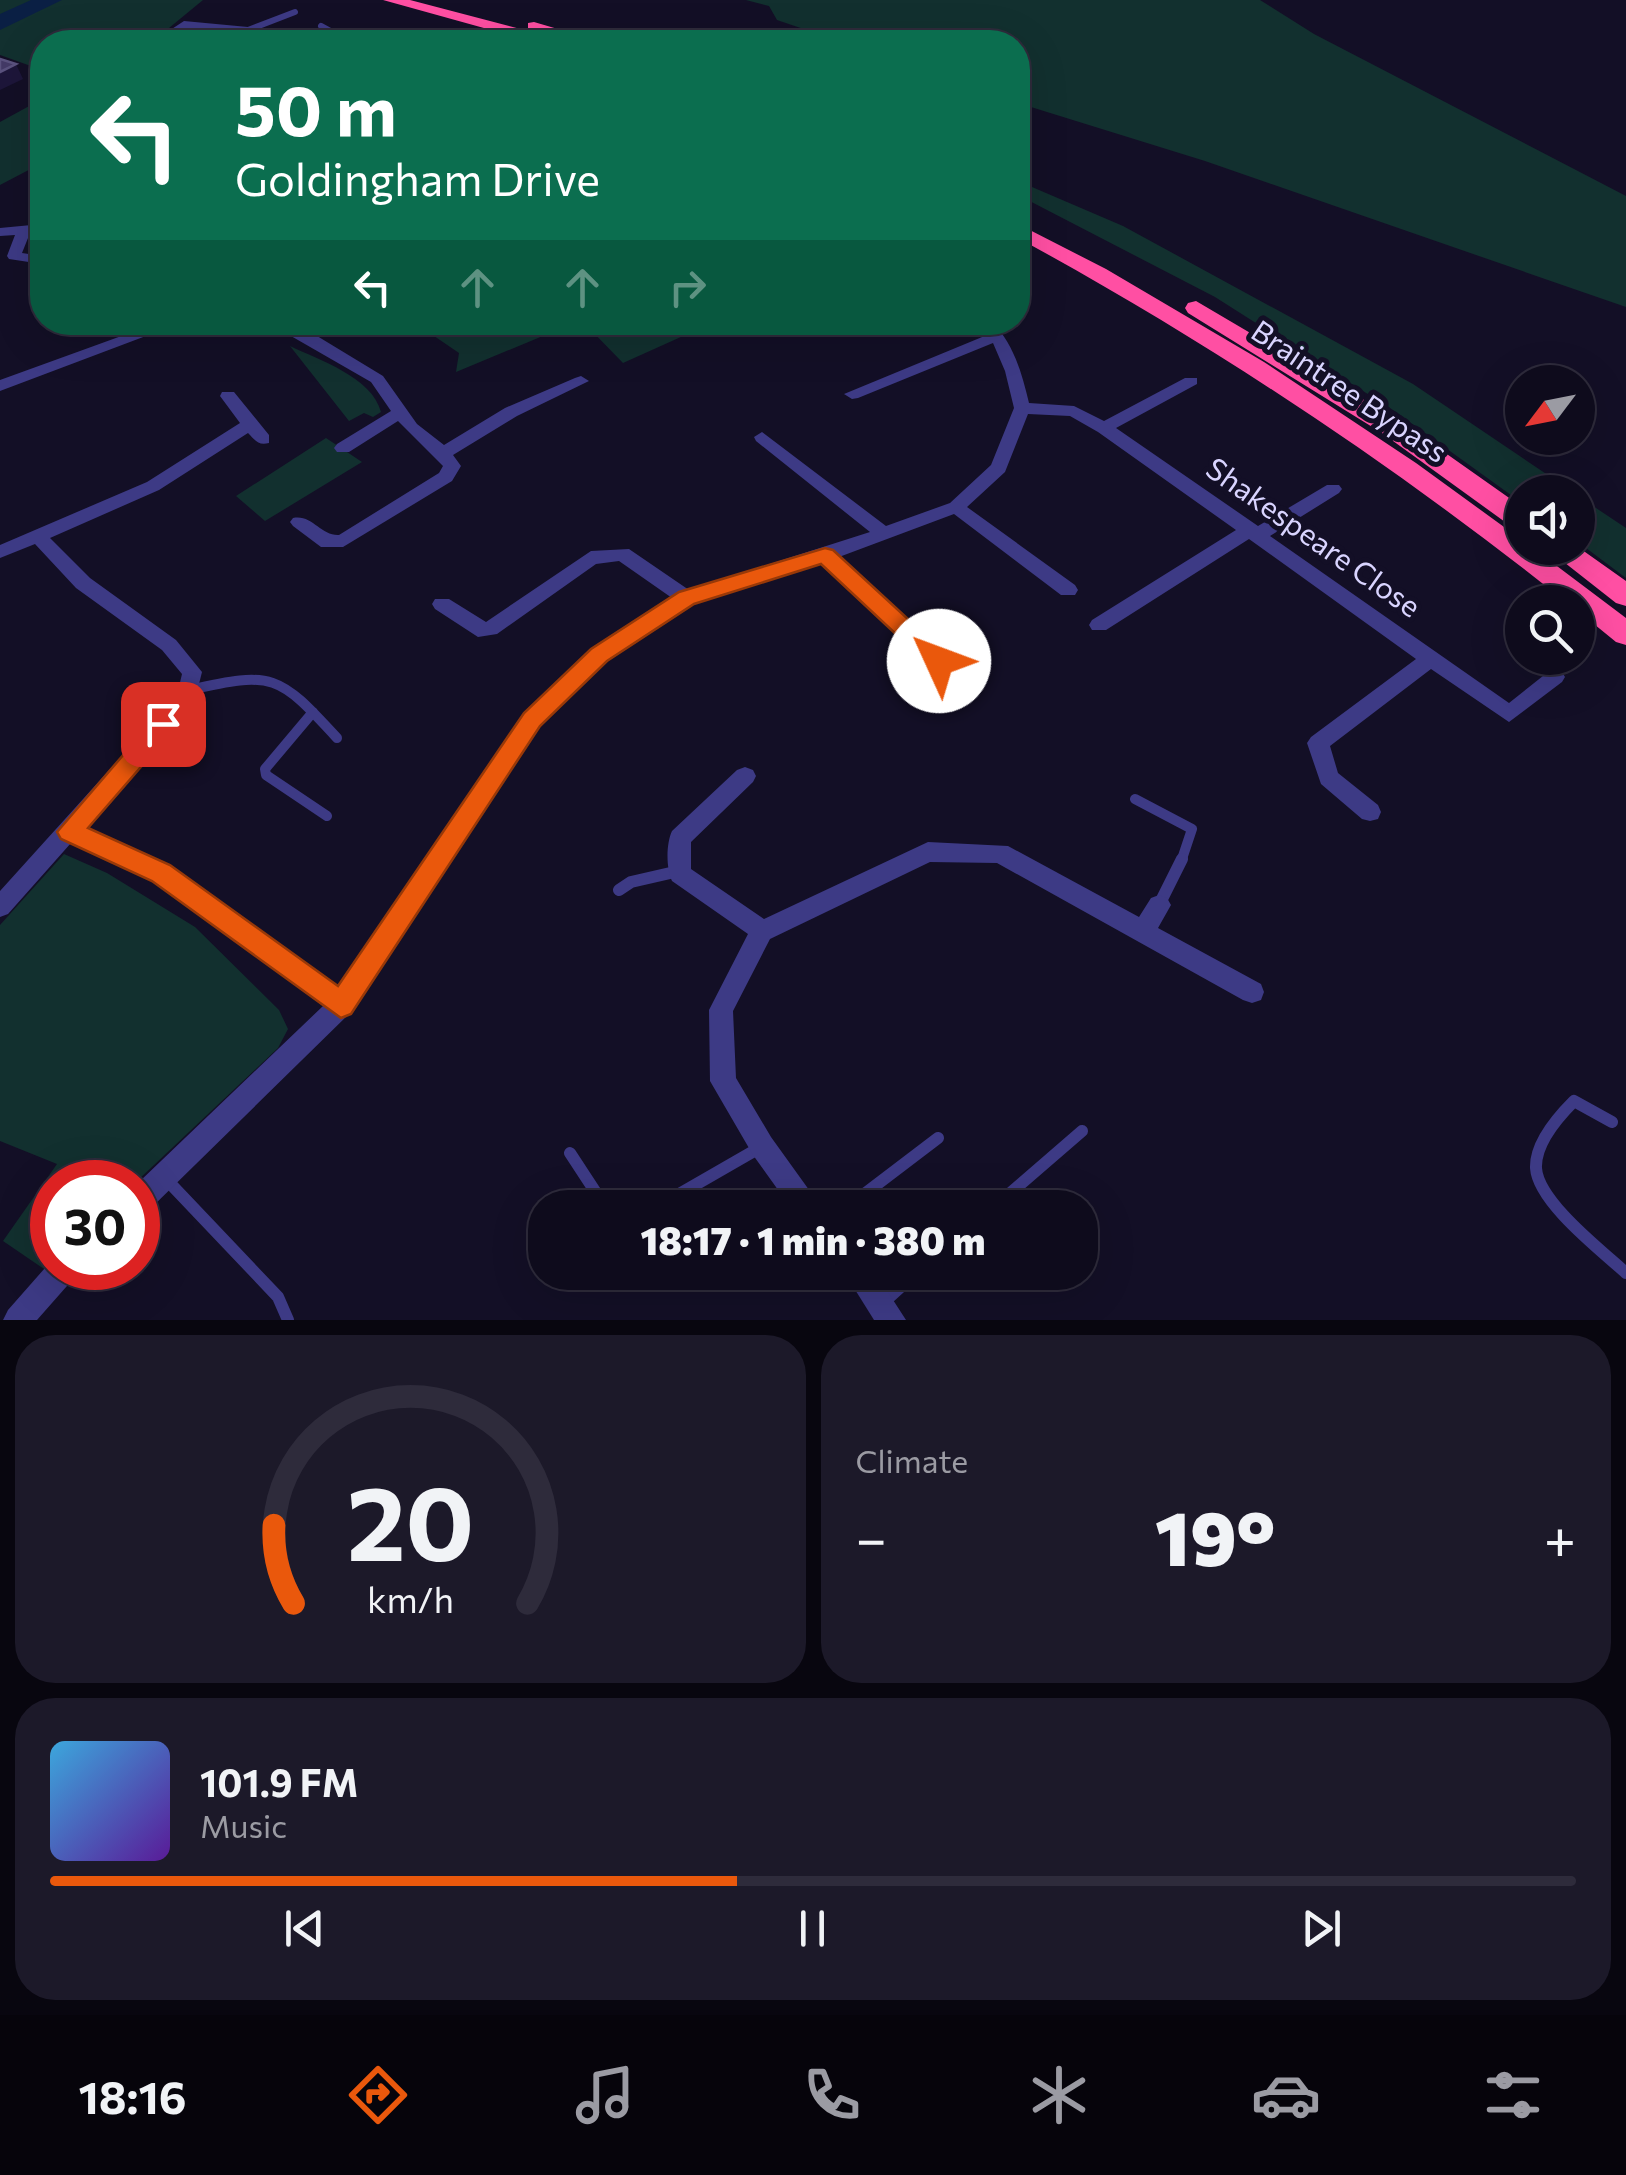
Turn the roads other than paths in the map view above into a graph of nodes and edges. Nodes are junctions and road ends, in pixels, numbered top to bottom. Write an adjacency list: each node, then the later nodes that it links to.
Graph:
1 (391, 0): 8 (highway)
2 (434, 0): 9 (highway)
3 (295, 12): 6 (lane)
4 (321, 26): 7 (lane)
5 (172, 30): 6 (street)
6 (248, 30)
7 (328, 30)
8 (506, 30)
9 (548, 30)
10 (1030, 219): 34 (highway, Braintree Bypass)
11 (30, 229): 12 (street)
12 (24, 230): 13 (street); 15 (street)
13 (0, 232)
14 (1030, 237): 47 (highway, Braintree Bypass)
15 (30, 258)
16 (140, 335): 21 (street)
17 (300, 335): 25 (street)
18 (997, 336): 22 (street); 24 (street)
19 (581, 380): 31 (street)
20 (1190, 382): 27 (street)
21 (0, 386)
22 (852, 394)
23 (228, 396): 26 (street)
24 (1022, 408): 27 (street, Shakespeare Close); 33 (street)
25 (399, 413): 30 (street); 31 (street)
26 (250, 424): 29 (street); 38 (street)
27 (1104, 428): 36 (street, Shakespeare Close)
28 (762, 436): 37 (street)
29 (263, 439)
30 (342, 448)
31 (443, 453): 35 (street)
32 (1333, 489): 36 (street)
33 (956, 508): 37 (street); 42 (street)
34 (1505, 508)
35 (299, 522)
36 (1254, 532): 46 (street); 48 (street, Shakespeare Close)
37 (885, 534): 40 (street)
38 (39, 537): 39 (street); 51 (street)
39 (0, 552)
40 (825, 556): 44 (street); 49 (street)
41 (1583, 565): 43 (highway)
42 (1068, 590)
43 (1626, 596)
44 (686, 598): 45 (street); 67 (street)
45 (442, 604)
46 (1099, 624)
47 (1626, 634)
48 (1432, 658): 50 (street, Shakespeare Close); 56 (street)
49 (939, 661)
50 (1554, 677)
51 (188, 690): 52 (lane); 58 (street)
52 (313, 712): 53 (lane); 57 (lane)
53 (337, 738)
54 (745, 776): 59 (street)
55 (1136, 800): 62 (lane)
56 (1370, 812)
57 (327, 816)
58 (70, 832): 60 (street); 67 (street)
59 (680, 870): 61 (lane); 64 (street)
60 (10, 882): 63 (street)
61 (618, 890)
62 (1159, 905): 65 (street)
63 (0, 907)
64 (762, 930): 65 (street); 71 (street)
65 (1144, 930): 66 (street)
66 (1252, 992)
67 (341, 1005): 73 (street)
68 (1612, 1122): 80 (lane)
69 (1082, 1132): 79 (lane)
70 (938, 1138): 78 (lane)
71 (762, 1146): 76 (lane); 77 (street)
72 (570, 1154): 75 (lane)
73 (164, 1177): 74 (street); 86 (lane)
74 (160, 1181)
75 (594, 1190)
76 (686, 1190)
77 (795, 1190)
78 (870, 1190)
79 (1014, 1190)
80 (1626, 1273)
81 (45, 1290): 85 (street)
82 (871, 1290): 84 (street)
83 (904, 1290): 84 (lane)
84 (887, 1312)
85 (18, 1320)
86 (288, 1320)

